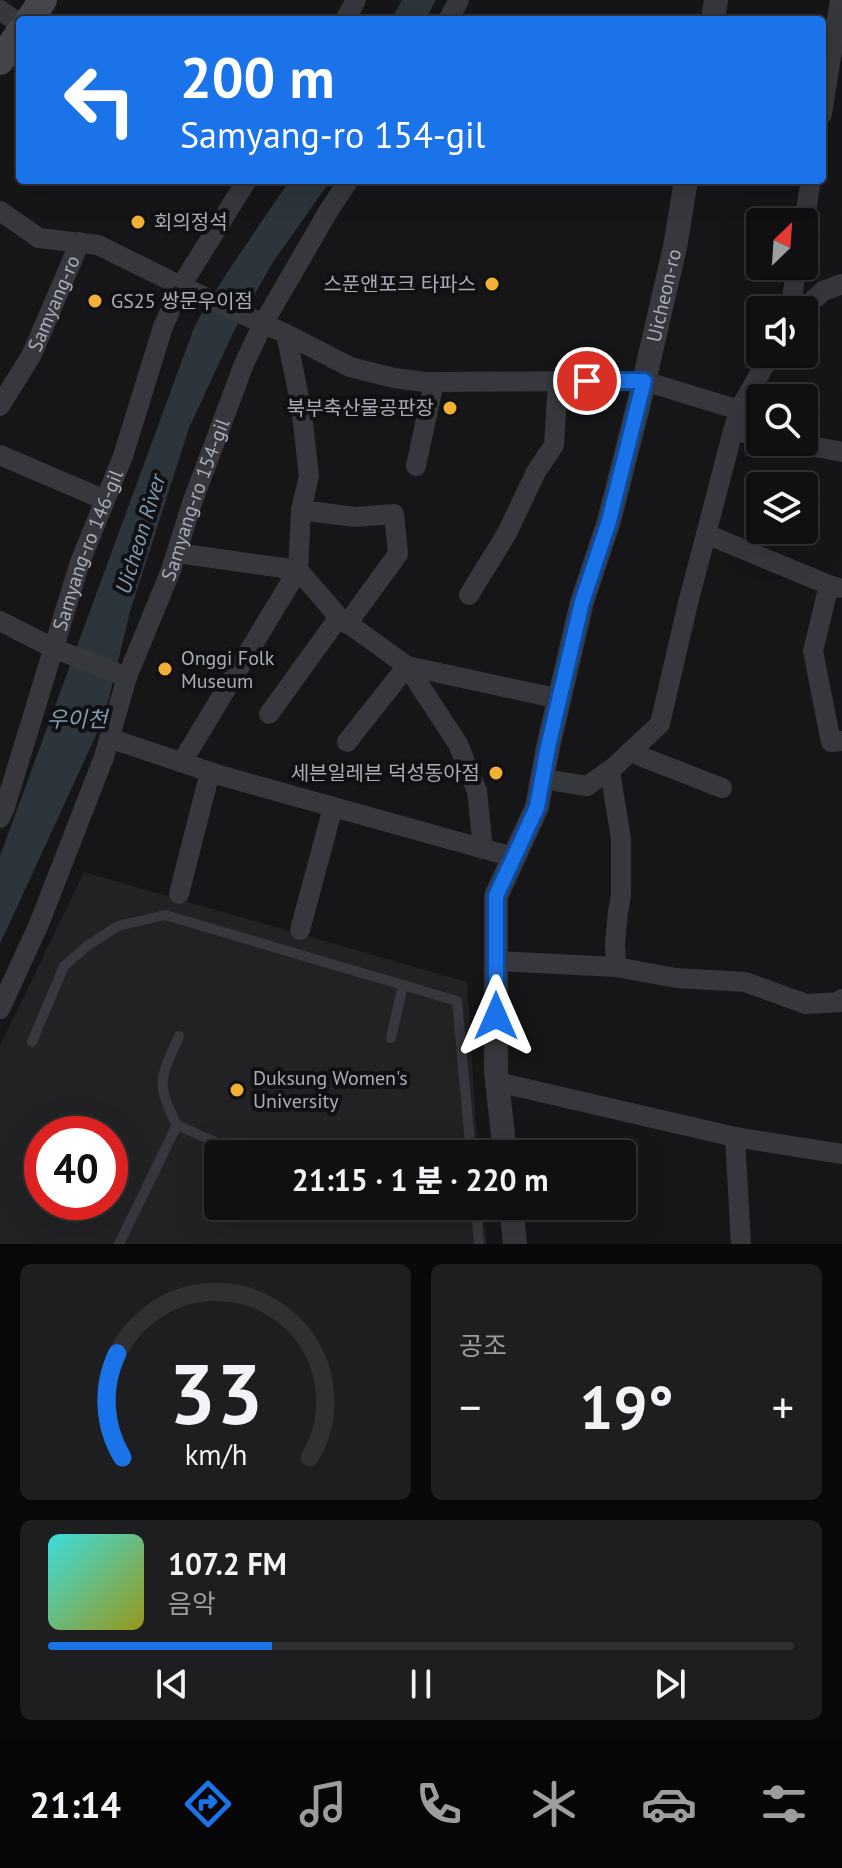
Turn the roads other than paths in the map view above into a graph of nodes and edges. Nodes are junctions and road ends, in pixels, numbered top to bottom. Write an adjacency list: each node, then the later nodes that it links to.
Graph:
1 (840, 0): 4 (street)
2 (16, 38): 3 (main road)
3 (0, 61)
4 (830, 93)
5 (245, 184): 13 (street)
6 (346, 184): 15 (street, Samyang-ro 154-gil)
7 (685, 184): 19 (street, Uicheon-ro)
8 (810, 184): 9 (street)
9 (806, 208)
10 (0, 211): 11 (street)
11 (80, 242): 13 (street); 21 (street, Samyang-ro)
12 (842, 284): 14 (street)
13 (181, 286): 15 (street); 29 (street, Samyang-ro 146-gil)
14 (818, 296)
15 (263, 324): 16 (street); 32 (street, Samyang-ro 154-gil)
16 (286, 334): 20 (street); 30 (street)
17 (763, 368): 22 (street)
18 (558, 381): 19 (street); 20 (street); 35 (street)
19 (644, 381): 22 (street); 41 (street, Uicheon-ro)
20 (434, 382): 28 (street)
21 (0, 406)
22 (739, 410): 23 (street)
23 (733, 431): 24 (street); 31 (street)
24 (746, 433)
25 (818, 447): 26 (street)
26 (842, 452)
27 (0, 455): 29 (street)
28 (416, 466)
29 (105, 500): 38 (street, Samyang-ro 146-gil)
30 (301, 510): 33 (street); 37 (street)
31 (706, 534): 34 (street); 46 (street)
32 (177, 553): 33 (street); 40 (street, Samyang-ro 154-gil)
33 (298, 570): 37 (street); 47 (street)
34 (835, 587): 44 (street)
35 (469, 595)
36 (0, 621): 38 (street)
37 (343, 621): 39 (street); 42 (street)
38 (53, 648): 40 (street); 53 (street, Samyang-ro 146-gil)
39 (407, 666): 41 (street); 45 (street); 54 (street)
40 (127, 677): 43 (street, Samyang-ro 154-gil)
41 (560, 699): 50 (street, Uicheon-ro)
42 (269, 714)
43 (109, 738): 47 (street); 62 (street, Samyang-ro 154-gil)
44 (842, 741)
45 (347, 742)
46 (630, 752): 48 (street); 51 (street)
47 (182, 762): 49 (street)
48 (610, 771): 50 (street); 59 (street)
49 (210, 772): 52 (street); 56 (street)
50 (542, 779): 55 (street, Uicheon-ro)
51 (722, 788)
52 (333, 807): 54 (street); 57 (street)
53 (0, 818)
54 (483, 849): 55 (street)
55 (513, 857): 58 (street, Uicheon-ro)
56 (179, 894)
57 (300, 930)
58 (496, 961): 59 (street); 66 (street, Uicheon-ro)
59 (616, 967): 61 (street)
60 (403, 985): 64 (lane); 65 (lane); 70 (lane)
61 (842, 999)
62 (0, 1009)
63 (179, 1036): 67 (lane)
64 (391, 1038)
65 (32, 1042)
66 (497, 1082): 68 (street); 71 (street, Uicheon-ro)
67 (177, 1125): 69 (lane); 75 (lane)
68 (735, 1137): 72 (street); 78 (street)
69 (211, 1140)
70 (470, 1140)
71 (503, 1140)
72 (842, 1154)
73 (477, 1220): 76 (lane)
74 (512, 1220): 77 (street)
75 (119, 1244)
76 (479, 1244)
77 (515, 1244)
78 (741, 1244)

